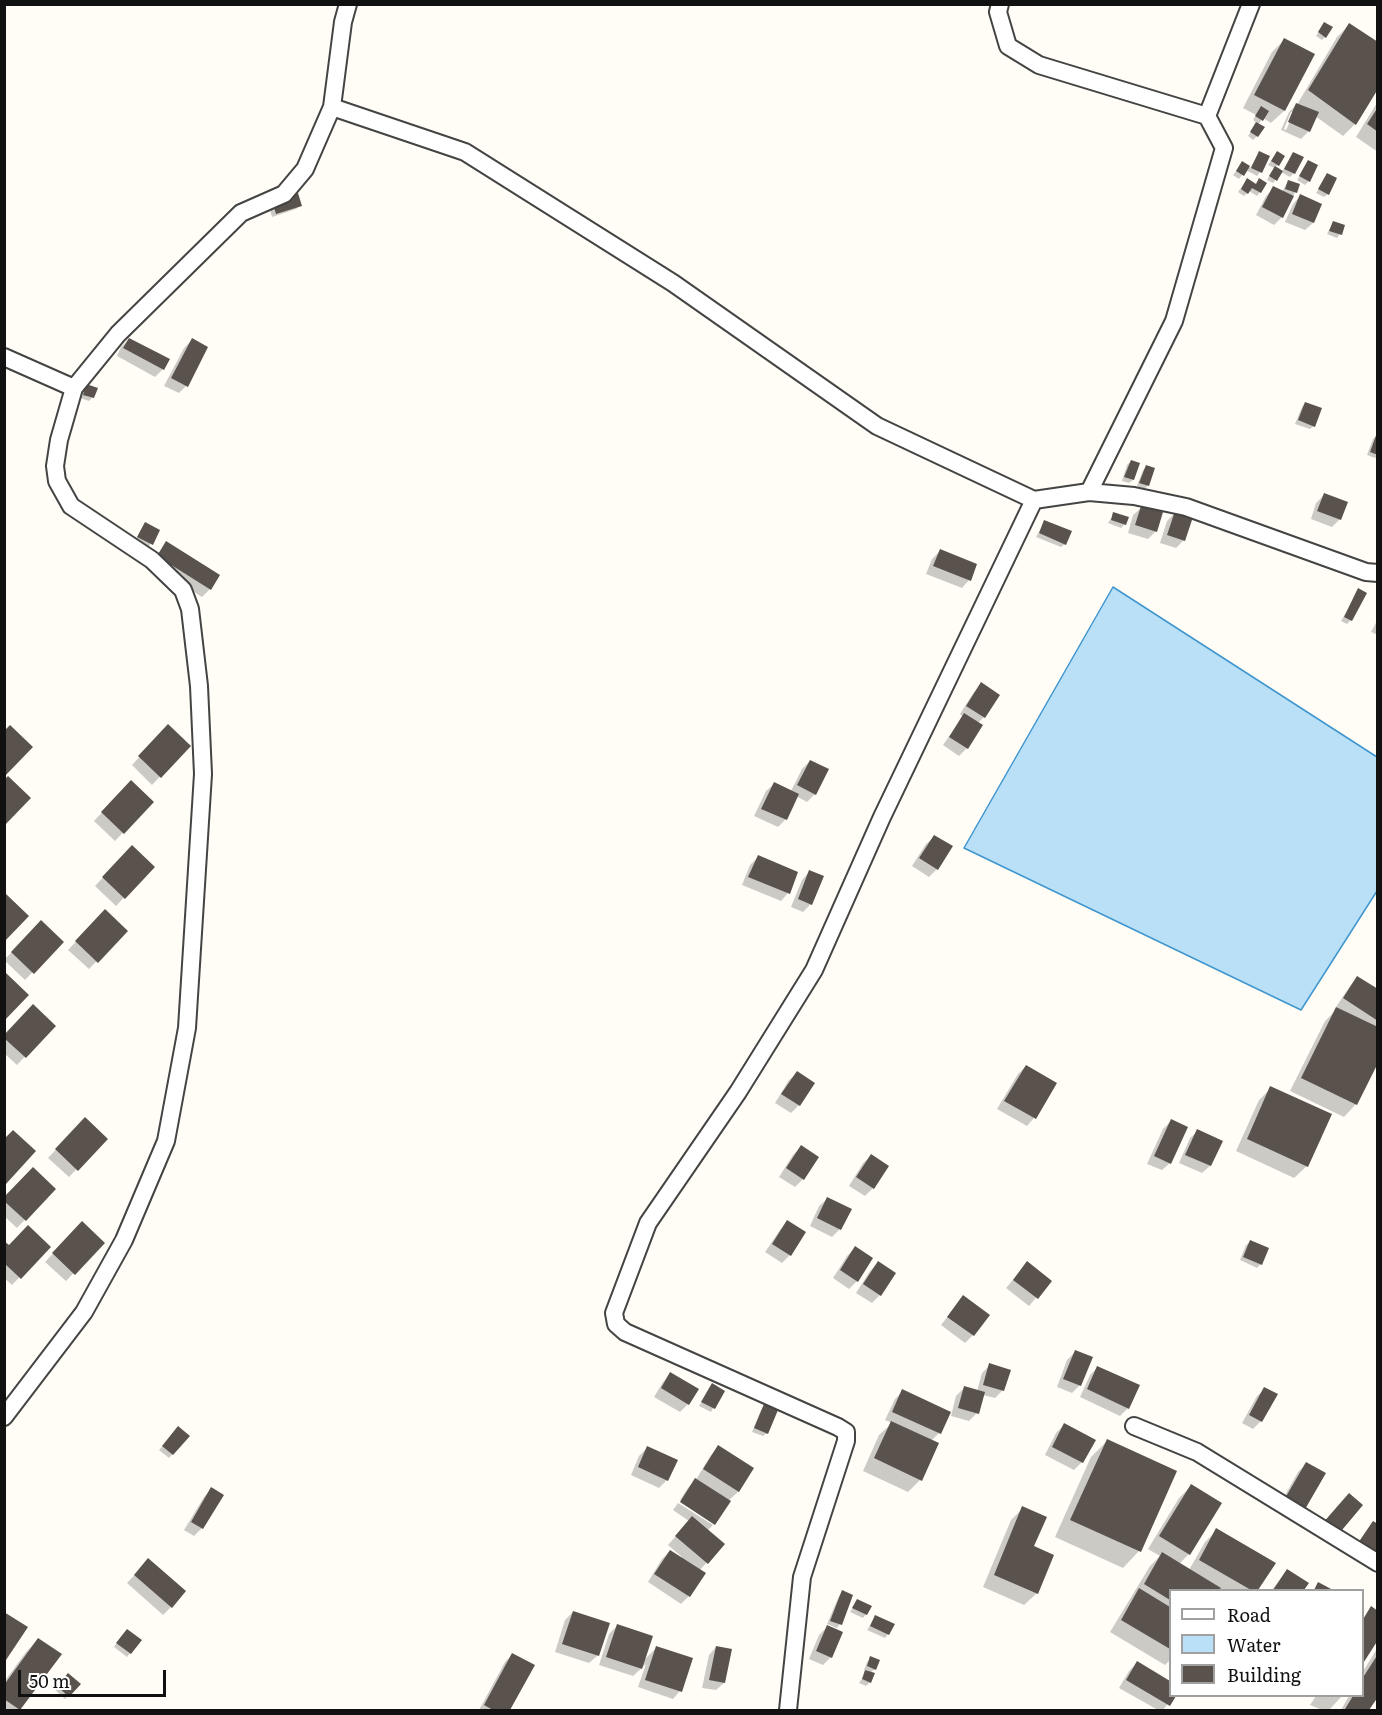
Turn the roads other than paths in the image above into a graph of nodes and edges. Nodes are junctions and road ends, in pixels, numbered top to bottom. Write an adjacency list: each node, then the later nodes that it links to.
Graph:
1 (348, 4): 4 (street)
2 (1000, 4): 5 (street)
3 (1251, 4): 5 (street)
4 (332, 107): 7 (street); 9 (street)
5 (1207, 116): 8 (street)
6 (4, 357): 7 (street)
7 (74, 388): 11 (street)
8 (1089, 492): 9 (street); 10 (street)
9 (1034, 500): 14 (street)
10 (1377, 573)
11 (4, 1417)
12 (1134, 1425): 13 (street)
13 (1377, 1563)
14 (788, 1710)

